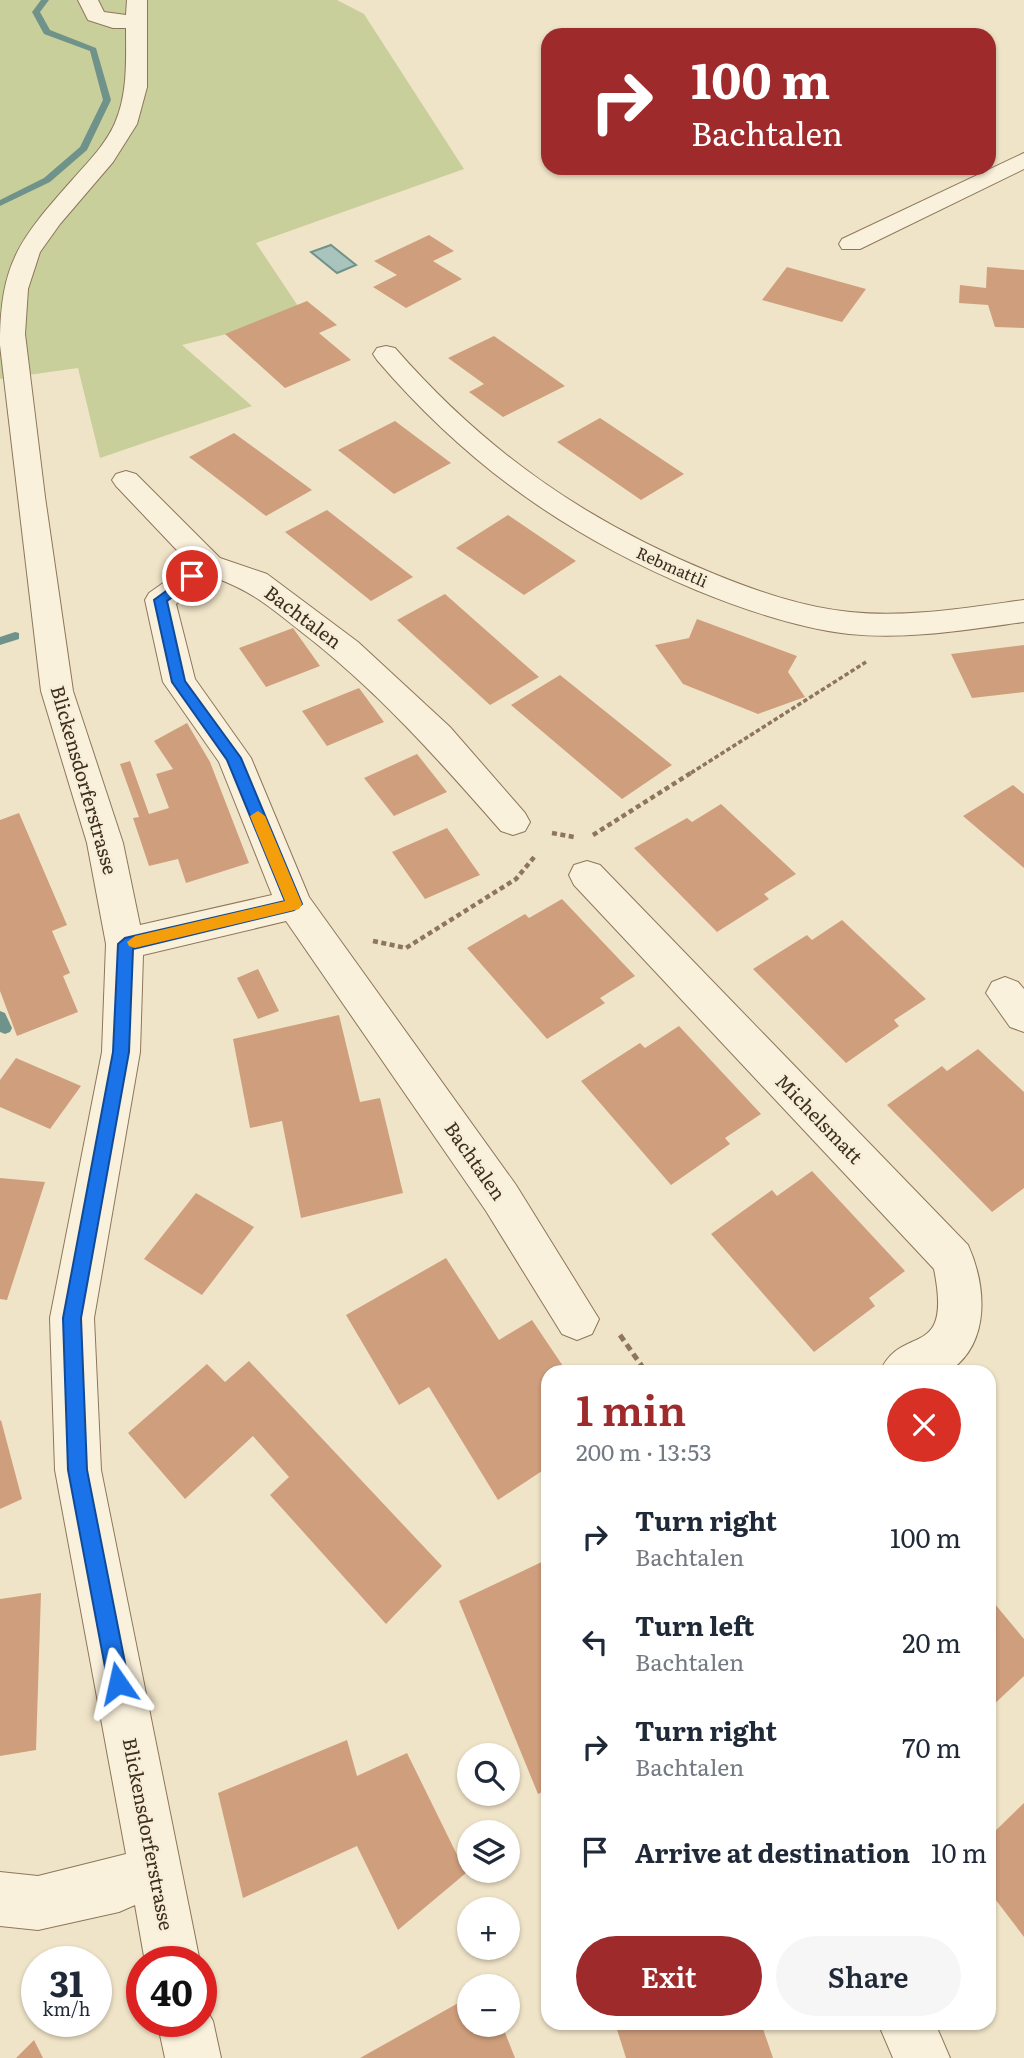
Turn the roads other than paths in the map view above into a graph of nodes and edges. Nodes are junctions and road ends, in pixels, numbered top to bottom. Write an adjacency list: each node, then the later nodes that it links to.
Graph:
1 (88, 0): 2 (street)
2 (137, 10): 14 (street, Blickensdorferstrasse)
3 (1024, 160): 4 (street)
4 (996, 174)
5 (993, 175): 6 (street)
6 (851, 244)
7 (386, 354): 10 (street, Rebmattli)
8 (126, 480): 9 (street)
9 (209, 565): 11 (street, Bachtalen); 13 (street, Bachtalen)
10 (1024, 611)
11 (521, 831)
12 (587, 875): 16 (street, Michelsmatt)
13 (294, 904): 14 (street); 15 (street, Bachtalen)
14 (125, 944): 17 (street, Blickensdorferstrasse)
15 (576, 1319)
16 (914, 1365)
17 (154, 1869): 18 (street); 19 (street, Blickensdorferstrasse)
18 (0, 1899)
19 (170, 1946)
20 (909, 2030): 23 (street)
21 (188, 2037): 22 (street)
22 (193, 2058)
23 (922, 2058)

